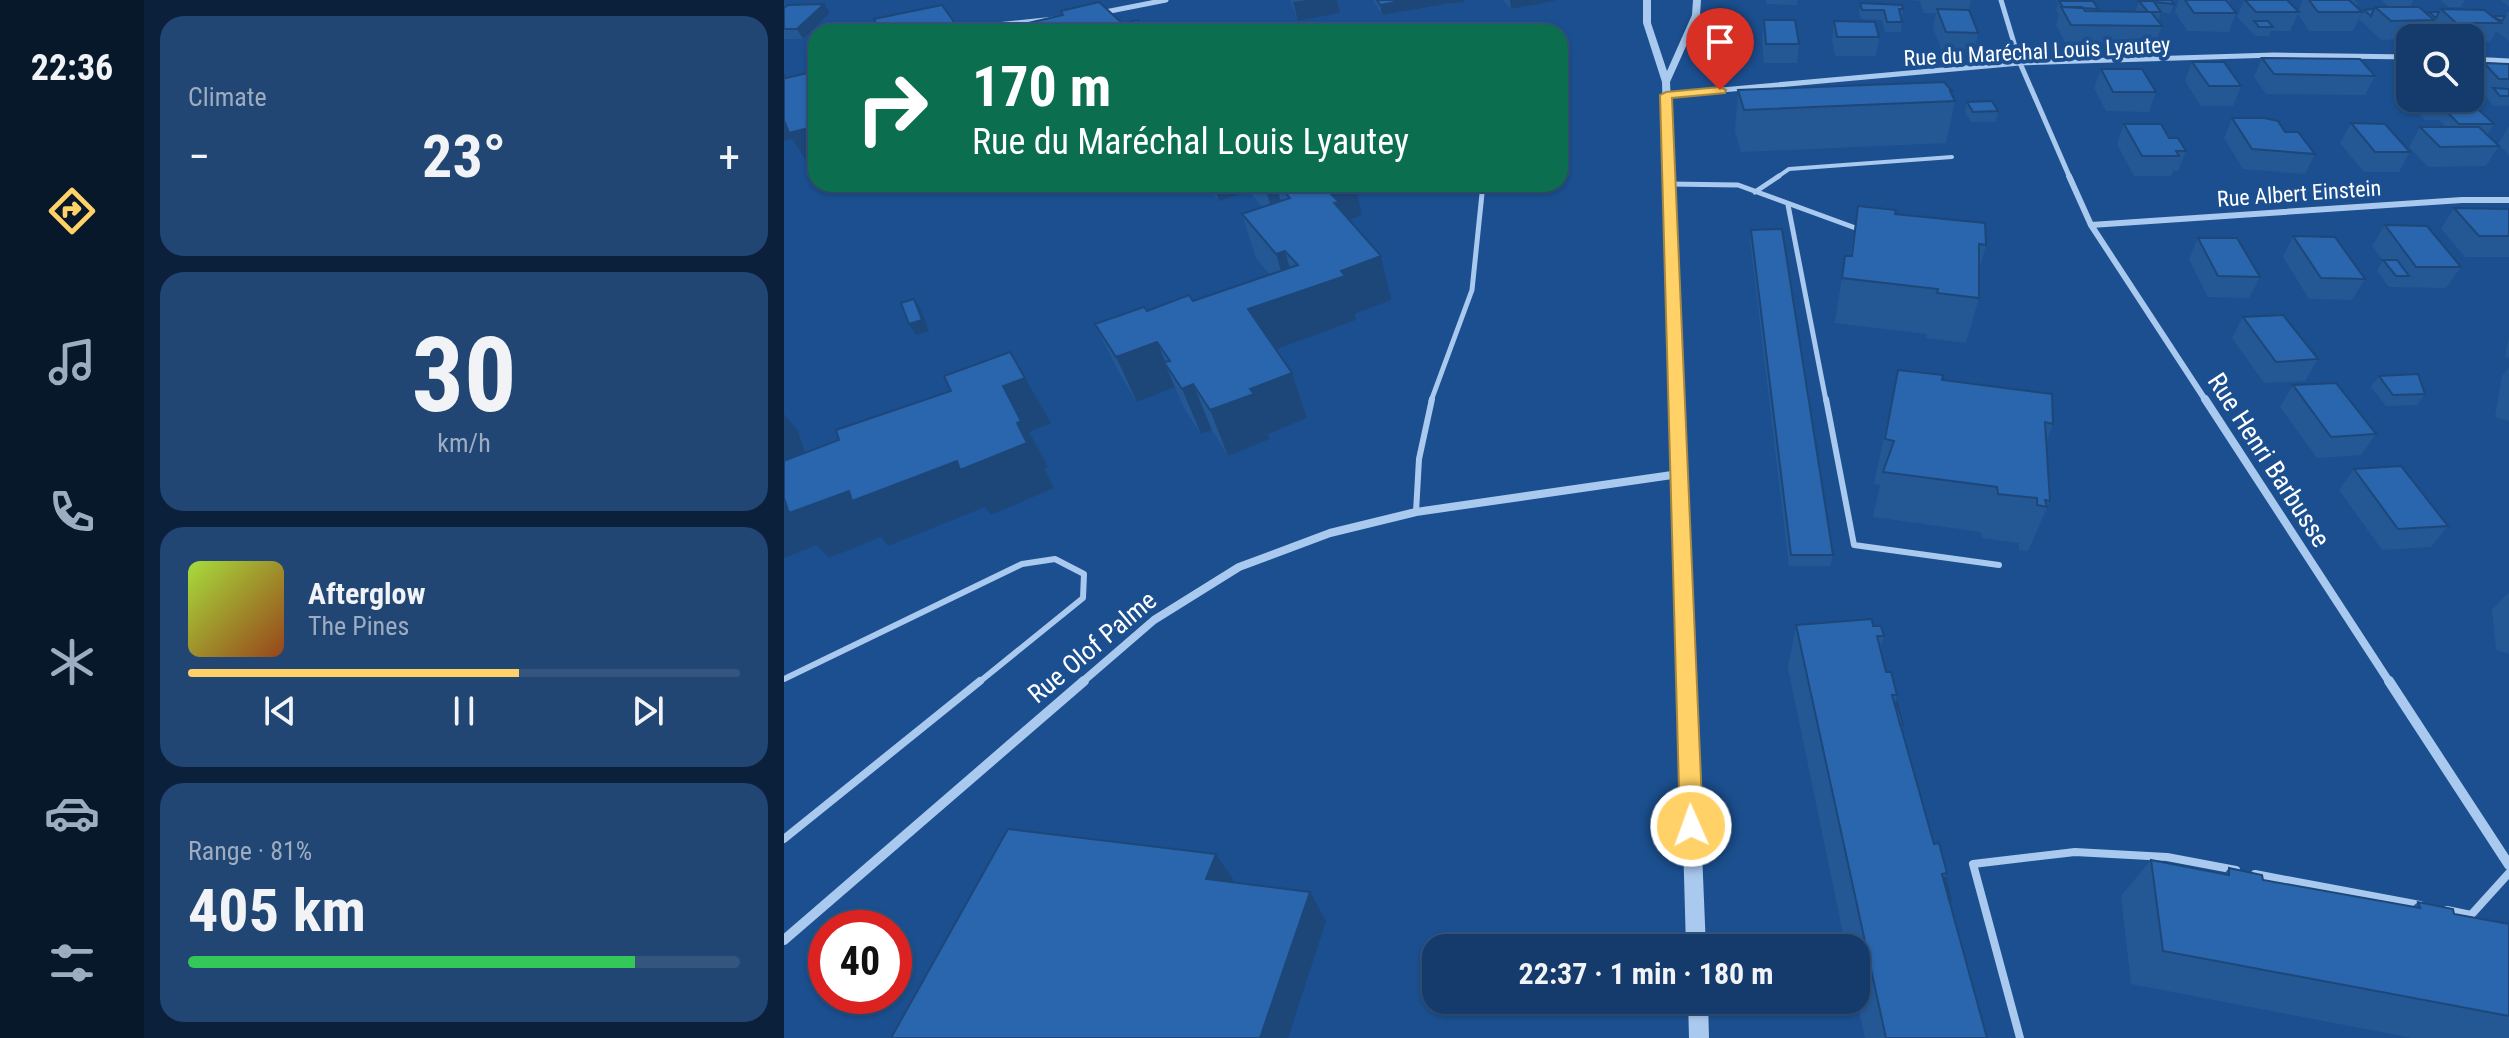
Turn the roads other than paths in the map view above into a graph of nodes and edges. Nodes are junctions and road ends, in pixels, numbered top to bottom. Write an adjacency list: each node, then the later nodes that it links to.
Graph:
1 (1166, 0): 5 (street)
2 (1647, 0): 12 (street)
3 (1697, 0): 12 (street)
4 (2001, 0): 11 (street, Rue Henri Barbusse)
5 (1091, 15)
6 (1066, 18): 7 (street)
7 (982, 24)
8 (2396, 57): 11 (street, Rue du Maréchal Louis Lyautey)
9 (2484, 60): 10 (street)
10 (2509, 61)
11 (2020, 63): 12 (street, Rue du Maréchal Louis Lyautey); 19 (street, Rue Henri Barbusse)
12 (1666, 89): 14 (street)
13 (1952, 157): 16 (lane)
14 (1669, 184): 16 (lane); 21 (street)
15 (1482, 192): 22 (lane)
16 (1755, 192): 18 (lane)
17 (2509, 200): 19 (street, Rue Albert Einstein)
18 (1788, 205): 20 (lane); 23 (lane)
19 (2091, 225): 26 (street, Rue Henri Barbusse)
20 (1874, 233)
21 (1679, 474): 22 (street, Rue Olof Palme); 30 (street)
22 (1416, 512): 31 (street, Rue Olof Palme)
23 (1999, 565)
24 (784, 679): 25 (lane)
25 (784, 839)
26 (2509, 865)
27 (2509, 873): 29 (lane)
28 (2425, 906): 34 (lane)
29 (2440, 909)
30 (1695, 934)
31 (784, 940)
32 (1698, 1014): 33 (street)
33 (1699, 1038)
34 (2020, 1038)

